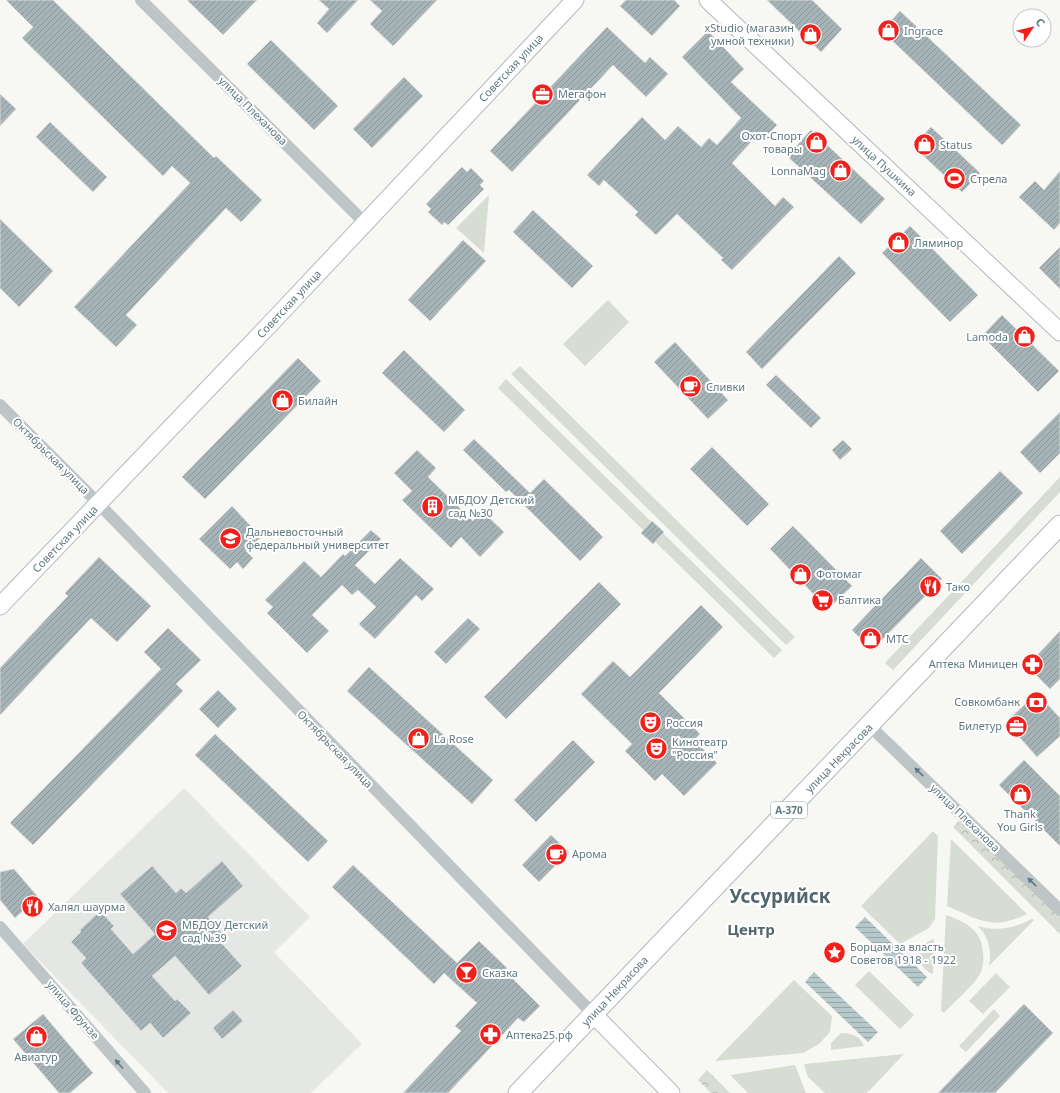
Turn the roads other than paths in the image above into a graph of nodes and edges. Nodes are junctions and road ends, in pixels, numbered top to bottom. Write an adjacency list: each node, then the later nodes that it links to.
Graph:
1 (141, 0): 4 (street, улица Плеханова)
2 (575, 0): 4 (main road, Советская улица)
3 (708, 0): 5 (main road, улица Пушкина)
4 (365, 223): 7 (main road, Советская улица)
5 (1060, 332)
6 (0, 405): 7 (street, Октябрьская улица)
7 (99, 504): 9 (main road, Советская улица); 13 (street, Октябрьская улица)
8 (1060, 526): 10 (main road, улица Некрасова / А-370)
9 (0, 606)
10 (870, 726): 11 (street, улица Плеханова, one-way to 10); 13 (main road, улица Некрасова / А-370)
11 (1060, 910)
12 (0, 927): 14 (street, улица Фрунзе, one-way to 12)
13 (593, 1014): 15 (main road, улица Некрасова / А-370); 16 (main road, Октябрьская улица)
14 (146, 1093)
15 (518, 1093)
16 (671, 1093)

